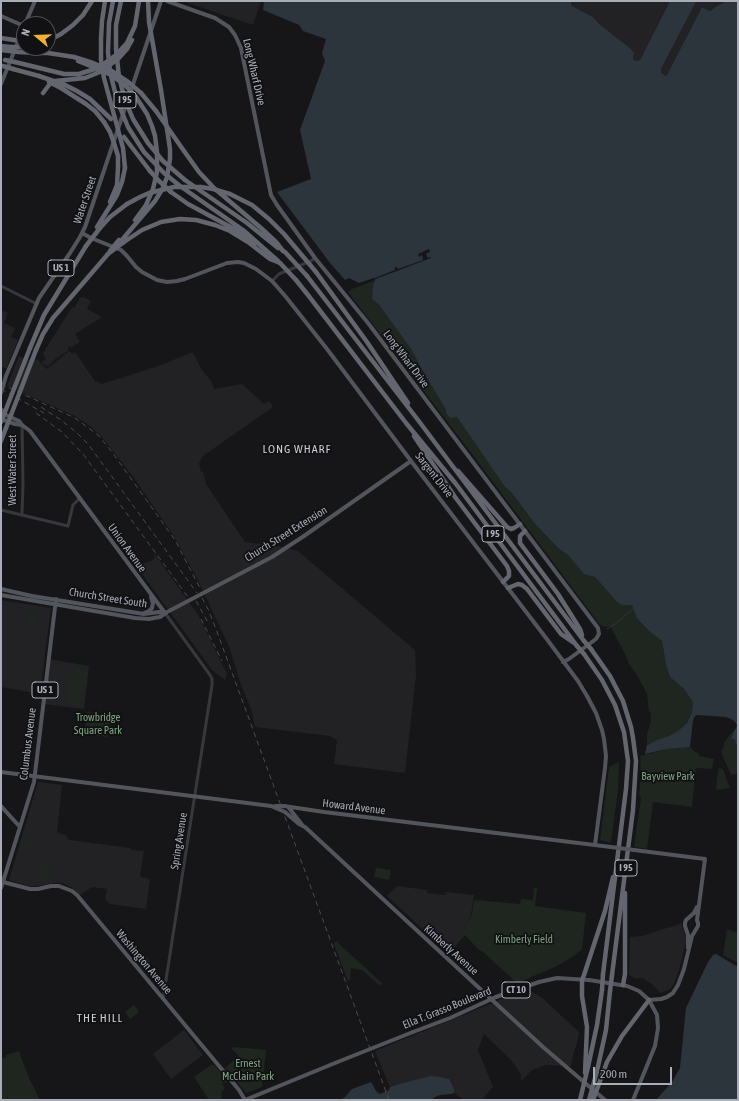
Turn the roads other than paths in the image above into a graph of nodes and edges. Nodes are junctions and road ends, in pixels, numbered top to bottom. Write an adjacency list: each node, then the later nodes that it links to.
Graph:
1 (34, 1): 11 (main road)
2 (92, 1): 13 (highway)
3 (105, 1): 28 (highway, bridge)
4 (113, 1): 31 (highway, I 95, bridge)
5 (121, 1): 32 (highway, I 95, bridge)
6 (140, 1): 23 (highway, bridge); 27 (highway)
7 (148, 1): 30 (highway, bridge)
8 (161, 1): 29 (main road, Water Street / US 1)
9 (167, 1): 34 (main road, Long Wharf Drive)
10 (1, 16): 12 (main road)
11 (28, 16)
12 (16, 23)
13 (56, 35)
14 (1, 38): 15 (highway, bridge)
15 (16, 40)
16 (1, 46): 19 (highway)
17 (16, 46): 25 (main road)
18 (16, 48): 19 (highway, bridge)
19 (11, 49): 20 (highway)
20 (1, 50)
21 (56, 55): 22 (highway)
22 (74, 58): 30 (highway, bridge); 32 (highway, bridge)
23 (3, 59)
24 (2, 65): 26 (highway, bridge)
25 (1, 84)
26 (63, 86): 28 (highway, bridge); 31 (highway, bridge)
27 (43, 93)
28 (98, 227): 41 (highway, bridge); 42 (highway, bridge)
29 (82, 233): 35 (main road, Sargent Drive); 37 (main road, Water Street / US 1)
30 (121, 241): 33 (highway); 45 (highway, bridge)
31 (262, 246): 33 (highway, I 95)
32 (284, 252): 41 (highway, I 95, bridge)
33 (272, 258): 43 (highway, I 95, bridge)
34 (315, 258): 35 (street); 51 (main road, Long Wharf Drive)
35 (272, 281): 46 (main road, Sargent Drive)
36 (1, 286): 37 (street)
37 (37, 304): 38 (main road, Water Street / US 1, bridge)
38 (1, 393)
39 (1, 409): 44 (main road, Union Avenue)
40 (1, 419): 44 (main road)
41 (418, 420): 47 (highway, I 95)
42 (1, 422)
43 (406, 423): 53 (highway); 63 (highway, I 95)
44 (22, 425): 48 (main road, Union Avenue); 50 (street, West Water Street)
45 (1, 440)
46 (411, 461): 53 (main road, Sargent Drive); 60 (main road, Church Street Extension, bridge)
47 (450, 463): 51 (highway); 62 (highway, I 95)
48 (80, 498): 50 (street); 56 (main road, Union Avenue)
49 (1, 510): 50 (street)
50 (22, 514)
51 (520, 524): 52 (main road, Long Wharf Drive)
52 (525, 531): 62 (highway); 64 (main road, Long Wharf Drive)
53 (502, 582): 54 (main road, Sargent Drive)
54 (508, 588): 63 (highway); 64 (main road, Sargent Drive)
55 (1, 589): 58 (main road, Church Street South)
56 (149, 592): 60 (main road, Union Avenue); 61 (main road)
57 (1, 595): 59 (main road, Church Street South)
58 (56, 599): 59 (main road, Columbus Avenue / US 1); 61 (main road, Church Street South)
59 (55, 605): 60 (main road, Church Street South); 67 (main road, Columbus Avenue / US 1)
60 (167, 612): 61 (main road, Church Street South); 65 (street, Union Avenue)
61 (140, 613)
62 (584, 641): 76 (highway, I 95, bridge)
63 (578, 646): 75 (highway, I 95, bridge)
64 (563, 662): 74 (main road, Sargent Drive)
65 (212, 684): 68 (street, Spring Avenue)
66 (1, 772): 67 (main road, Howard Avenue)
67 (34, 776): 68 (main road, Howard Avenue); 72 (main road, Columbus Avenue / US 1)
68 (196, 796): 70 (main road, Howard Avenue); 88 (street, Spring Avenue)
69 (1, 806): 72 (main road)
70 (270, 806): 71 (main road, Howard Avenue, bridge); 73 (main road, bridge)
71 (286, 807): 73 (main road); 74 (main road, Howard Avenue)
72 (20, 827): 77 (main road, Columbus Avenue / US 1)
73 (305, 827): 87 (main road, Kimberly Avenue)
74 (595, 845): 79 (main road, Howard Avenue, bridge)
75 (618, 856): 85 (highway); 90 (highway, I 95, bridge)
76 (626, 870): 86 (highway); 93 (highway, I 95, bridge)
77 (3, 882): 78 (main road, Columbus Avenue / US 1); 88 (main road, Washington Avenue)
78 (1, 888)
79 (698, 905): 80 (main road); 81 (main road)
80 (690, 918): 81 (main road); 82 (main road)
81 (697, 920): 83 (main road)
82 (687, 930): 83 (main road); 84 (main road)
83 (695, 930): 84 (main road)
84 (688, 948): 89 (main road)
85 (582, 980): 86 (main road, Ella T. Grasso Boulevard / CT 10); 87 (main road, Ella T. Grasso Boulevard / CT 10); 90 (highway, bridge)
86 (623, 985): 89 (main road, Ella T. Grasso Boulevard / CT 10)
87 (492, 999): 91 (main road, Ella T. Grasso Boulevard / CT 10, bridge); 95 (main road, Kimberly Avenue)
88 (163, 1000): 91 (main road, Washington Avenue)
89 (649, 1000): 94 (highway, bridge); 96 (main road)
90 (584, 1084): 92 (highway, I 95, bridge)
91 (245, 1100)
92 (580, 1100)
93 (589, 1100)
94 (593, 1100)
95 (604, 1100)
96 (633, 1100)

